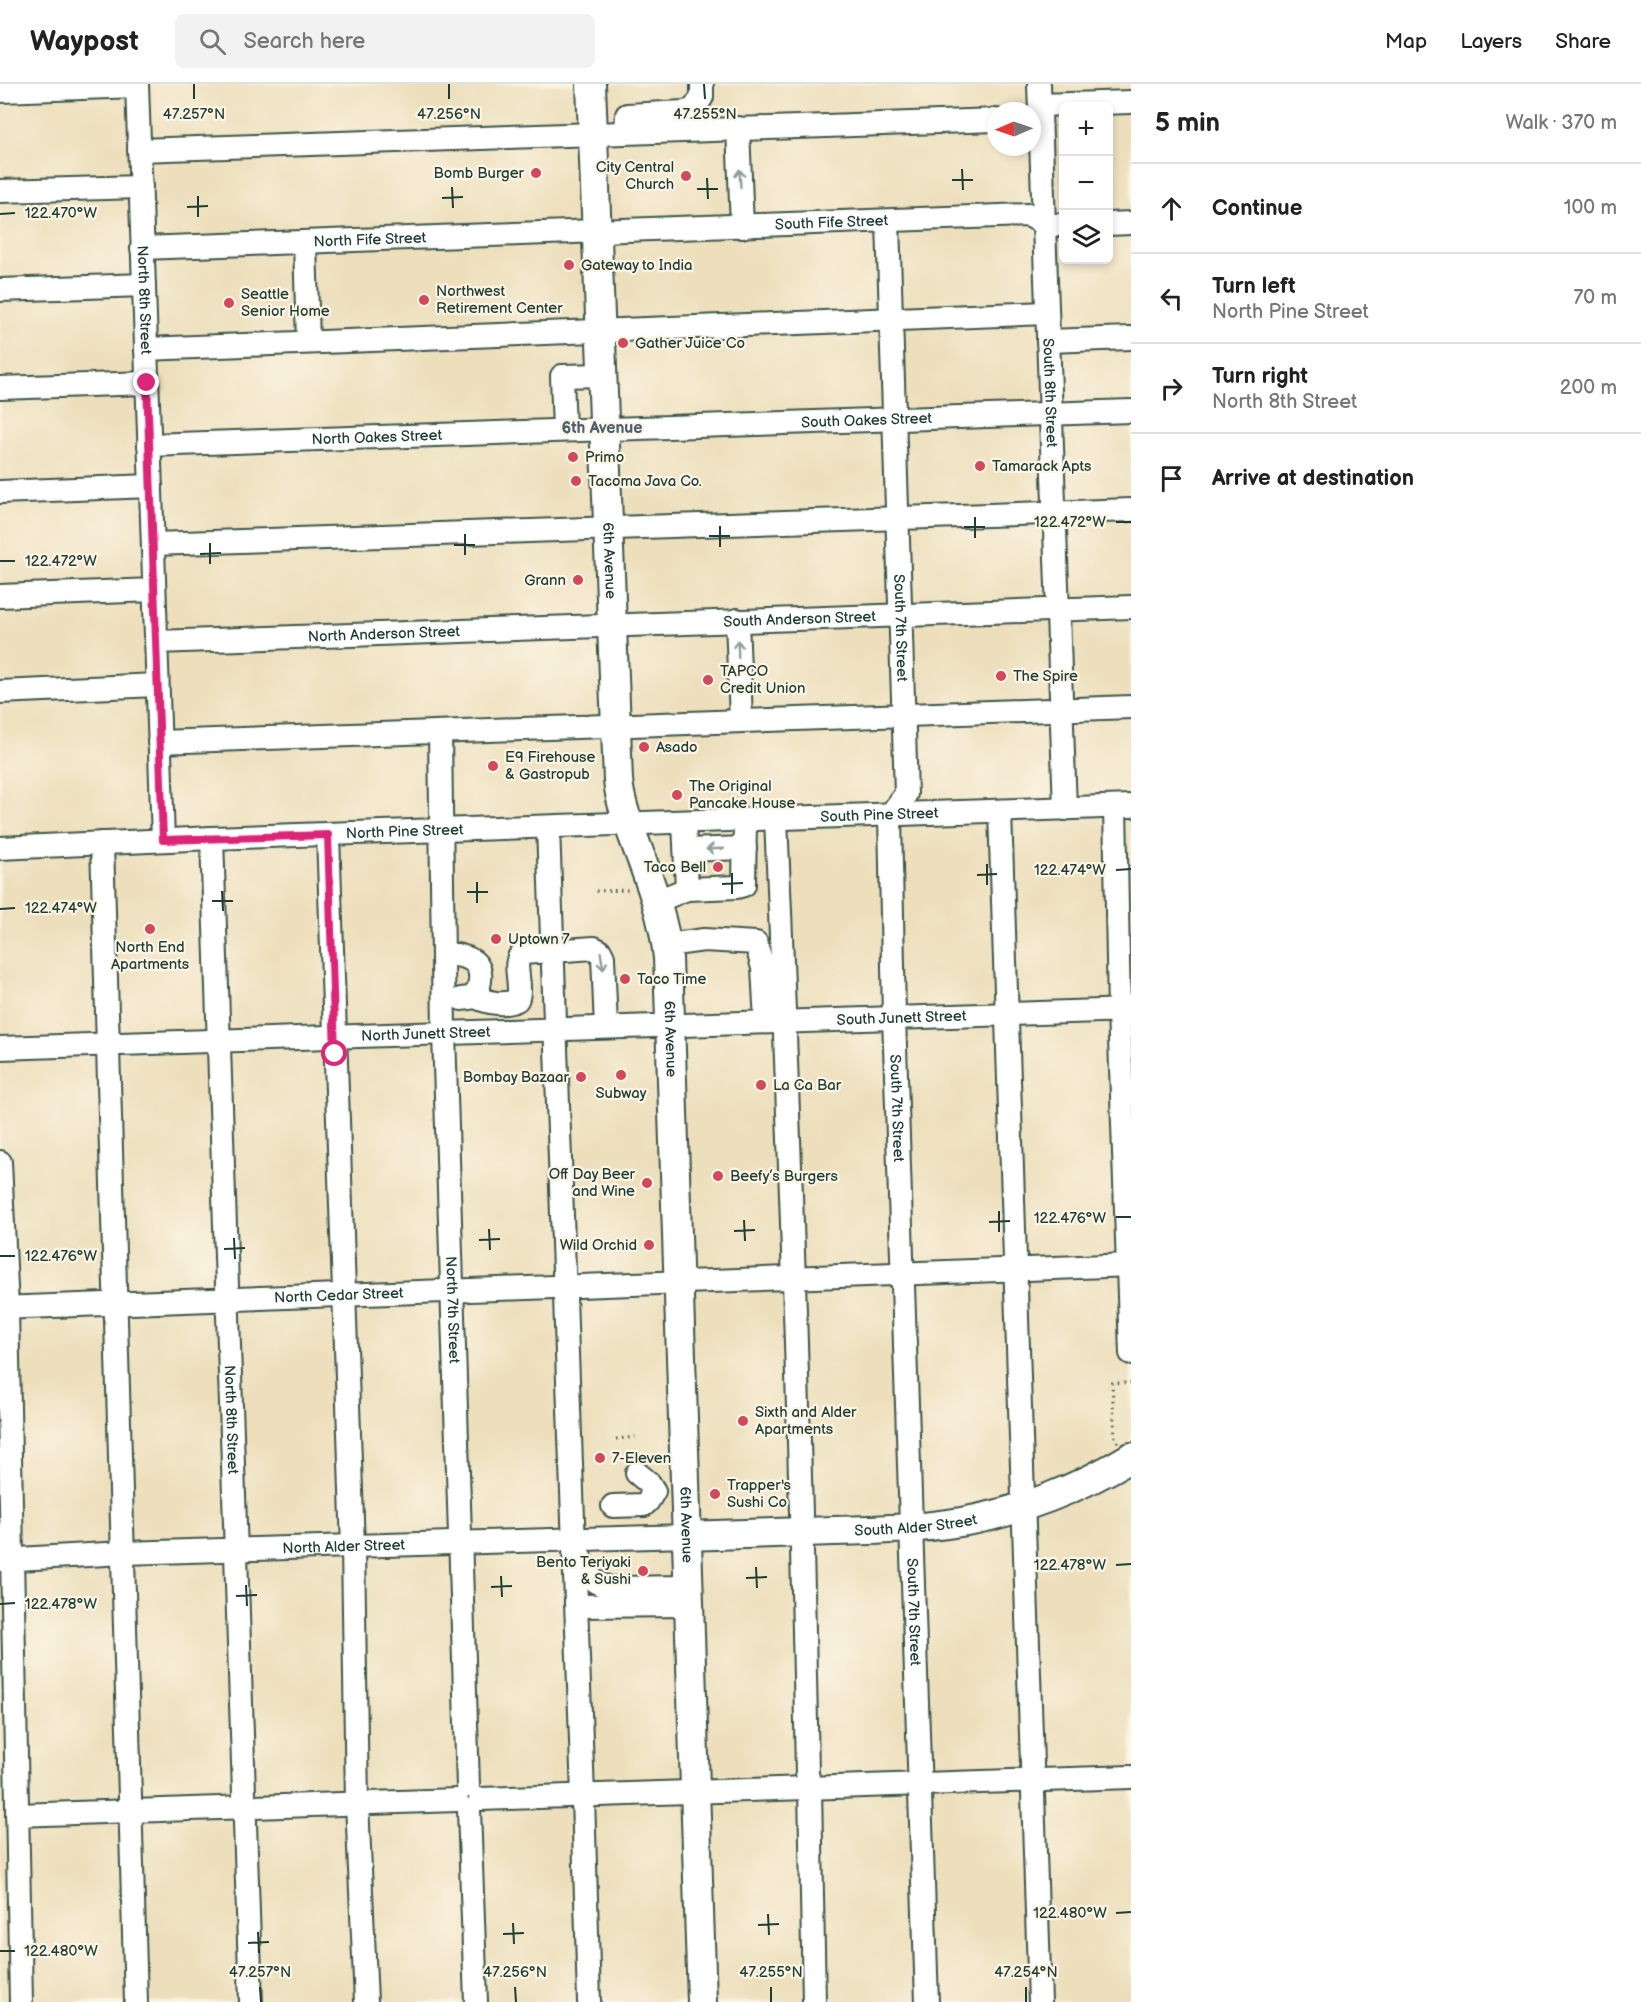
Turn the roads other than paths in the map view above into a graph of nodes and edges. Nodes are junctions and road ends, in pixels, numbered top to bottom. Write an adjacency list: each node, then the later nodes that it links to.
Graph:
1 (591, 84): 11 (main road, 6th Avenue)
2 (702, 84): 10 (street)
3 (137, 85): 4 (street); 12 (street, North 8th Street)
4 (0, 91)
5 (1131, 102): 6 (street)
6 (1041, 107)
7 (987, 120): 8 (street)
8 (738, 128): 10 (street); 19 (street, one-way to 8)
9 (1041, 129): 18 (street, South 8th Street)
10 (626, 132): 11 (street)
11 (593, 133): 12 (street); 20 (main road, 6th Avenue)
12 (139, 150): 13 (street, North 8th Street)
13 (141, 187): 14 (street); 22 (street, North 8th Street)
14 (0, 191)
15 (888, 222): 18 (street, South Fife Street); 19 (street, South Fife Street); 26 (street, South 7th Street)
16 (1131, 223): 17 (street)
17 (1113, 224)
18 (1054, 225): 25 (street, South 8th Street)
19 (742, 227): 20 (street, South Fife Street)
20 (597, 233): 21 (street, North Fife Street); 27 (main road, 6th Avenue)
21 (305, 243): 22 (street, North Fife Street); 30 (street)
22 (142, 248): 23 (street, North 8th Street)
23 (144, 285): 24 (street); 31 (street, North 8th Street)
24 (0, 290)
25 (1047, 313): 26 (street); 29 (street, South 8th Street)
26 (891, 319): 27 (street); 37 (street, South 7th Street)
27 (600, 331): 30 (street); 32 (main road, 6th Avenue)
28 (1131, 338): 29 (street)
29 (1048, 341): 36 (street, South 8th Street)
30 (308, 342): 31 (street)
31 (146, 349): 33 (street, North 8th Street)
32 (602, 375): 38 (main road, 6th Avenue); 39 (street)
33 (147, 383): 34 (street); 40 (street, North 8th Street)
34 (0, 388)
35 (1131, 411): 36 (street, South Oakes Street)
36 (1052, 412): 37 (street, South Oakes Street); 44 (street, South 8th Street)
37 (894, 418): 38 (street, South Oakes Street); 45 (street, South 7th Street)
38 (604, 429): 39 (street, North Oakes Street); 46 (main road, 6th Avenue)
39 (564, 430): 40 (street, North Oakes Street)
40 (149, 445): 41 (street, North 8th Street)
41 (151, 486): 42 (street); 47 (street, North 8th Street)
42 (0, 492)
43 (1131, 510): 44 (street)
44 (1055, 512): 45 (street); 51 (street, South 8th Street)
45 (897, 518): 46 (street); 52 (street, South 7th Street)
46 (607, 527): 47 (street); 54 (main road, 6th Avenue)
47 (153, 544): 48 (street, North 8th Street)
48 (154, 590): 49 (street); 55 (street, North 8th Street)
49 (0, 596)
50 (1131, 607): 51 (street, South Anderson Street)
51 (1059, 609): 52 (street, South Anderson Street); 59 (street, South 8th Street)
52 (901, 615): 53 (street, South Anderson Street); 60 (street, South 7th Street)
53 (737, 620): 54 (street, South Anderson Street); 61 (street, one-way to 53)
54 (611, 625): 55 (street, North Anderson Street); 62 (main road, 6th Avenue)
55 (156, 642): 56 (street, North 8th Street)
56 (158, 686): 57 (street); 64 (street, North 8th Street)
57 (0, 692)
58 (1131, 707): 59 (street)
59 (1063, 710): 60 (street); 66 (street, South 8th Street)
60 (904, 714): 61 (street); 68 (street, South 7th Street)
61 (741, 720): 62 (street)
62 (615, 725): 63 (street); 72 (main road, 6th Avenue)
63 (440, 732): 64 (street); 74 (street, North 7th Street)
64 (159, 742): 77 (street, North 8th Street)
65 (1123, 807): 66 (street, South Pine Street); 89 (street)
66 (1065, 809): 67 (street, South Pine Street)
67 (1000, 812): 68 (street, South Pine Street); 90 (street)
68 (890, 815): 69 (street, South Pine Street); 91 (street, South 7th Street)
69 (776, 819): 70 (street, South Pine Street); 92 (street)
70 (745, 820): 71 (street, South Pine Street); 80 (street)
71 (684, 822): 72 (street, South Pine Street); 81 (street)
72 (629, 824): 73 (street, North Pine Street); 83 (main road, 6th Avenue)
73 (548, 827): 74 (street, North Pine Street); 85 (street)
74 (442, 831): 75 (street, North Pine Street); 86 (street, North 7th Street)
75 (328, 835): 76 (street, North Pine Street); 97 (street)
76 (212, 838): 77 (street, North Pine Street); 98 (street, North 8th Street)
77 (163, 840): 78 (street, North Pine Street)
78 (102, 843): 79 (street, North Pine Street); 99 (street)
79 (0, 848)
80 (745, 848): 81 (street, one-way to 81); 82 (street)
81 (686, 850): 82 (street)
82 (687, 889): 83 (street)
83 (657, 901): 84 (main road, 6th Avenue)
84 (667, 945): 92 (street); 93 (main road, 6th Avenue)
85 (553, 951): 87 (street); 94 (street, one-way to 94); 95 (street)
86 (444, 954): 87 (street); 88 (street, North 7th Street)
87 (474, 996): 88 (street)
88 (444, 1001): 96 (street, North 7th Street)
89 (1125, 1010): 90 (street, South Junett Street); 102 (street)
90 (1008, 1014): 91 (street, South Junett Street); 103 (street)
91 (894, 1017): 92 (street, South Junett Street); 104 (street, South 7th Street)
92 (776, 1021): 93 (street, South Junett Street); 105 (street)
93 (671, 1025): 94 (street, North Junett Street); 106 (main road, 6th Avenue)
94 (606, 1027): 95 (street, North Junett Street)
95 (556, 1029): 96 (street, North Junett Street); 107 (street)
96 (444, 1033): 97 (street, North Junett Street); 108 (street, North 7th Street)
97 (335, 1036): 98 (street, North Junett Street); 109 (street)
98 (219, 1040): 99 (street, North Junett Street); 110 (street, North 8th Street)
99 (108, 1044): 100 (street, North Junett Street); 111 (street)
100 (0, 1048)
101 (0, 1162): 112 (street)
102 (1130, 1265): 103 (street, North Cedar Street); 113 (street)
103 (1016, 1269): 104 (street, North Cedar Street); 116 (street)
104 (903, 1274): 105 (street, North Cedar Street); 118 (street, South 7th Street)
105 (794, 1278): 106 (street, North Cedar Street); 119 (street)
106 (678, 1282): 107 (street, North Cedar Street); 120 (main road, 6th Avenue)
107 (565, 1287): 108 (street, North Cedar Street); 121 (street)
108 (452, 1291): 109 (street, North Cedar Street); 122 (street, North 7th Street)
109 (344, 1295): 110 (street, North Cedar Street); 123 (street)
110 (228, 1299): 111 (street, North Cedar Street); 124 (street, North 8th Street)
111 (116, 1304): 112 (street, North Cedar Street); 125 (street)
112 (3, 1308): 126 (street)
113 (1131, 1353)
114 (1127, 1451): 116 (main road, South Alder Street)
115 (637, 1473): 117 (street)
116 (1024, 1505): 118 (main road, South Alder Street); 130 (street)
117 (613, 1506)
118 (911, 1528): 119 (main road, South Alder Street); 131 (street, South 7th Street)
119 (802, 1532): 120 (main road, South Alder Street); 132 (street)
120 (686, 1536): 121 (street, North Alder Street); 127 (main road, 6th Avenue)
121 (574, 1540): 122 (street, North Alder Street); 127 (street); 128 (street)
122 (461, 1544): 123 (street, North Alder Street); 135 (street, North 7th Street)
123 (353, 1547): 124 (street, North Alder Street); 136 (street)
124 (236, 1551): 125 (street, North Alder Street); 137 (street, North 8th Street)
125 (124, 1553): 126 (street, North Alder Street); 138 (street)
126 (6, 1559): 139 (street)
127 (688, 1596): 128 (street); 133 (main road, 6th Avenue)
128 (577, 1606): 134 (street)
129 (1131, 1778): 130 (street)
130 (1033, 1780): 131 (street); 150 (street)
131 (919, 1784): 132 (street); 149 (street, South 7th Street)
132 (810, 1788): 133 (street); 148 (street)
133 (695, 1792): 134 (street); 147 (main road, 6th Avenue)
134 (583, 1796): 135 (street); 146 (street)
135 (469, 1799): 136 (street); 145 (street, North 7th Street)
136 (357, 1803): 137 (street); 144 (street)
137 (245, 1807): 138 (street); 143 (street, North 8th Street)
138 (132, 1811): 139 (street); 142 (street)
139 (17, 1815): 140 (street)
140 (9, 1841): 141 (street)
141 (21, 2002)
142 (136, 2002)
143 (251, 2002)
144 (366, 2002)
145 (476, 2002)
146 (589, 2002)
147 (702, 2002)
148 (814, 2002)
149 (927, 2002)
150 (1040, 2002)

